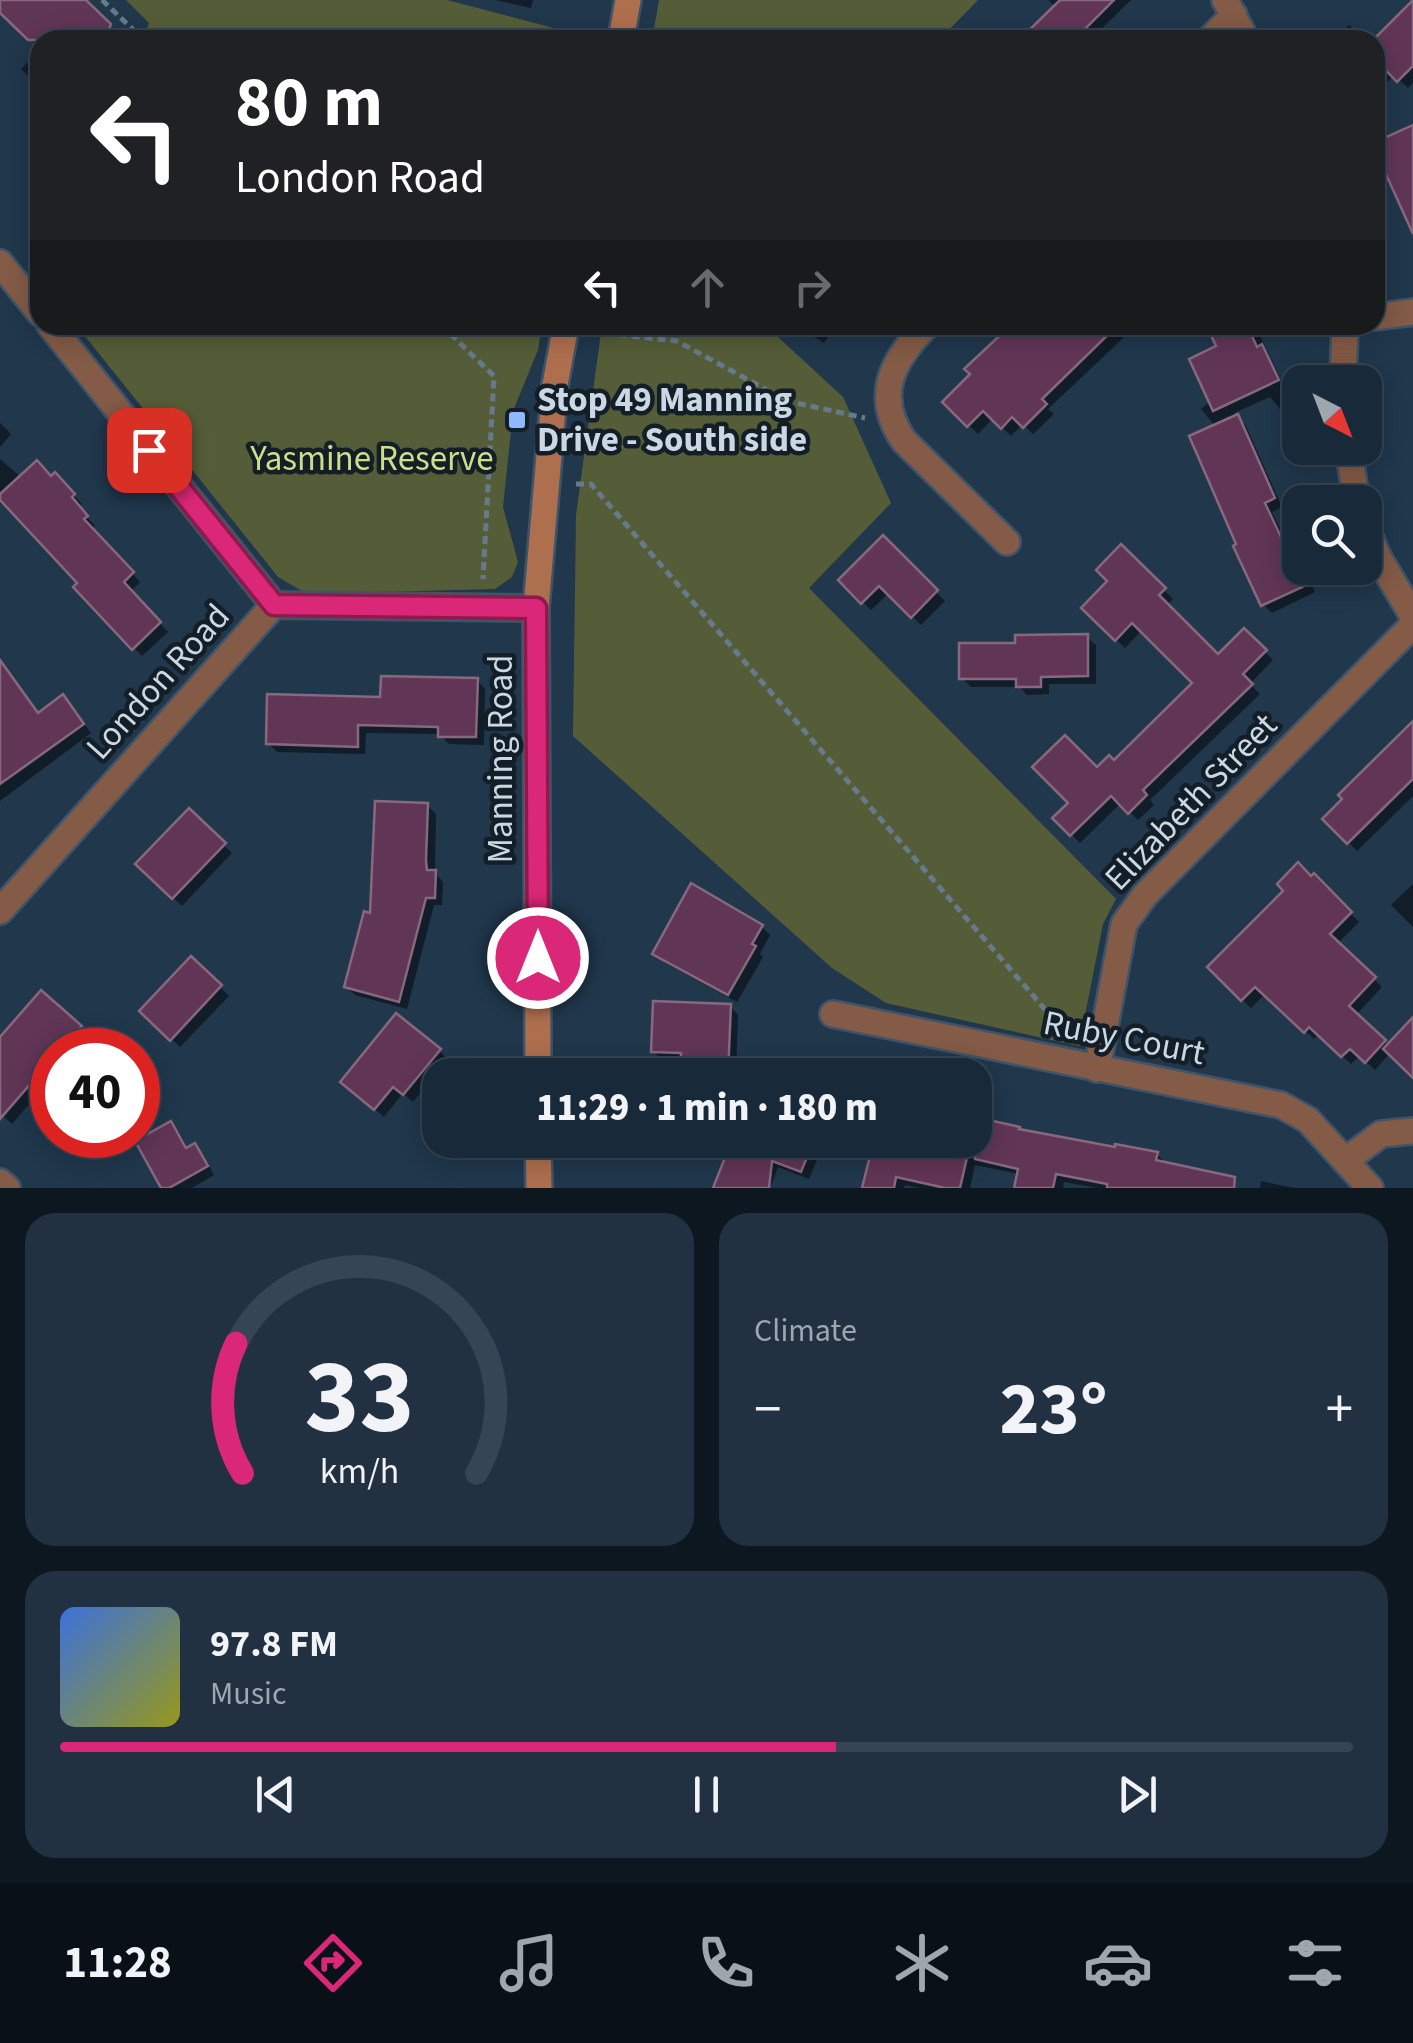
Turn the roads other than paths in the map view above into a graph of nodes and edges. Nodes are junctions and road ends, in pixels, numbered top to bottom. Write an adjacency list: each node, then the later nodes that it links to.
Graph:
1 (628, 0): 3 (street)
2 (1230, 7): 4 (street); 5 (street)
3 (623, 30)
4 (1215, 30)
5 (1241, 30)
6 (1, 265): 7 (street)
7 (30, 301)
8 (1413, 312): 9 (street)
9 (1385, 316)
10 (58, 335): 17 (street)
11 (564, 335): 18 (street, Manning Road)
12 (917, 335): 15 (street)
13 (1345, 335): 14 (street)
14 (1344, 365)
15 (1007, 542)
16 (1382, 564): 19 (street)
17 (274, 605): 18 (street, London Road); 21 (street, London Road)
18 (536, 608): 23 (street, Manning Road)
19 (1413, 616)
20 (1413, 625): 24 (street, Elizabeth Street)
21 (0, 911)
22 (834, 1014): 24 (street, Ruby Court)
23 (538, 1058)
24 (1097, 1069): 27 (street, Ruby Court)
25 (1413, 1131): 27 (street)
26 (538, 1158): 30 (street)
27 (1345, 1162): 31 (street, Ruby Court)
28 (0, 1182): 29 (street)
29 (7, 1188)
30 (538, 1188)
31 (1370, 1188)

